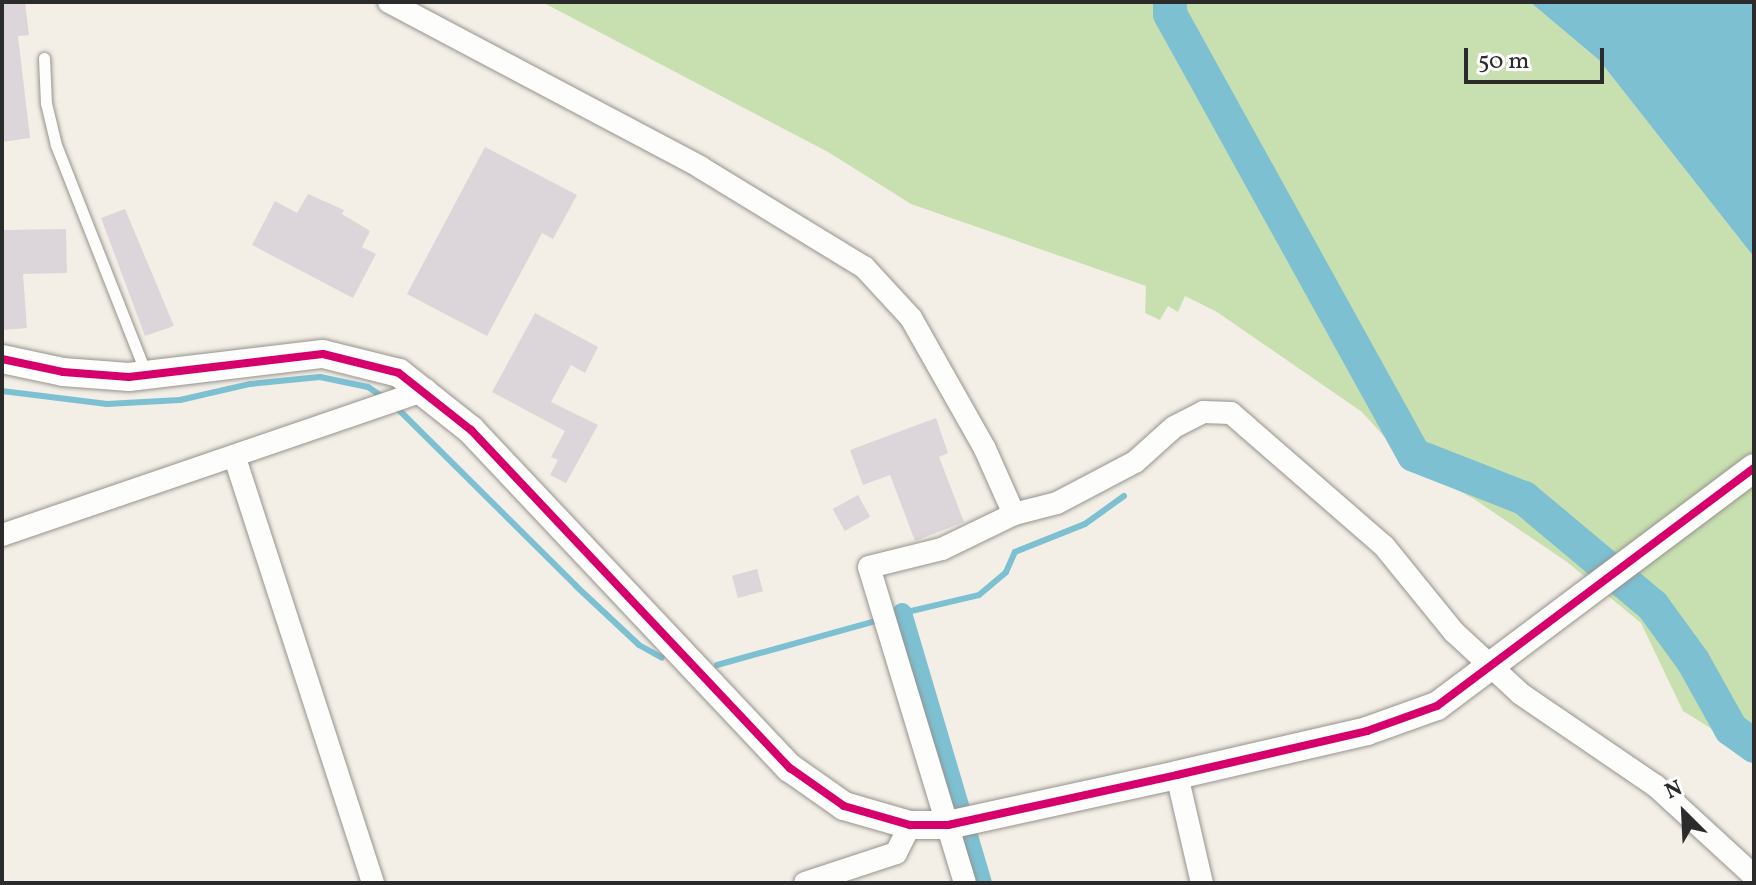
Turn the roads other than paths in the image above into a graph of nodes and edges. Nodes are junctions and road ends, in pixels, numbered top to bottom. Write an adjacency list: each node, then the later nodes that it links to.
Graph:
1 (389, 2): 8 (street)
2 (44, 58): 4 (lane)
3 (2, 359): 4 (street)
4 (147, 375): 5 (street)
5 (403, 400): 6 (street); 13 (street)
6 (235, 458): 9 (street); 15 (street)
7 (1754, 468): 10 (street)
8 (1014, 514): 10 (street); 12 (street)
9 (2, 535)
10 (1493, 668): 11 (street); 14 (street)
11 (1177, 775): 12 (street); 18 (street)
12 (961, 822): 13 (street); 17 (street)
13 (910, 825): 16 (street)
14 (1754, 876)
15 (373, 883)
16 (805, 883)
17 (965, 883)
18 (1202, 883)

